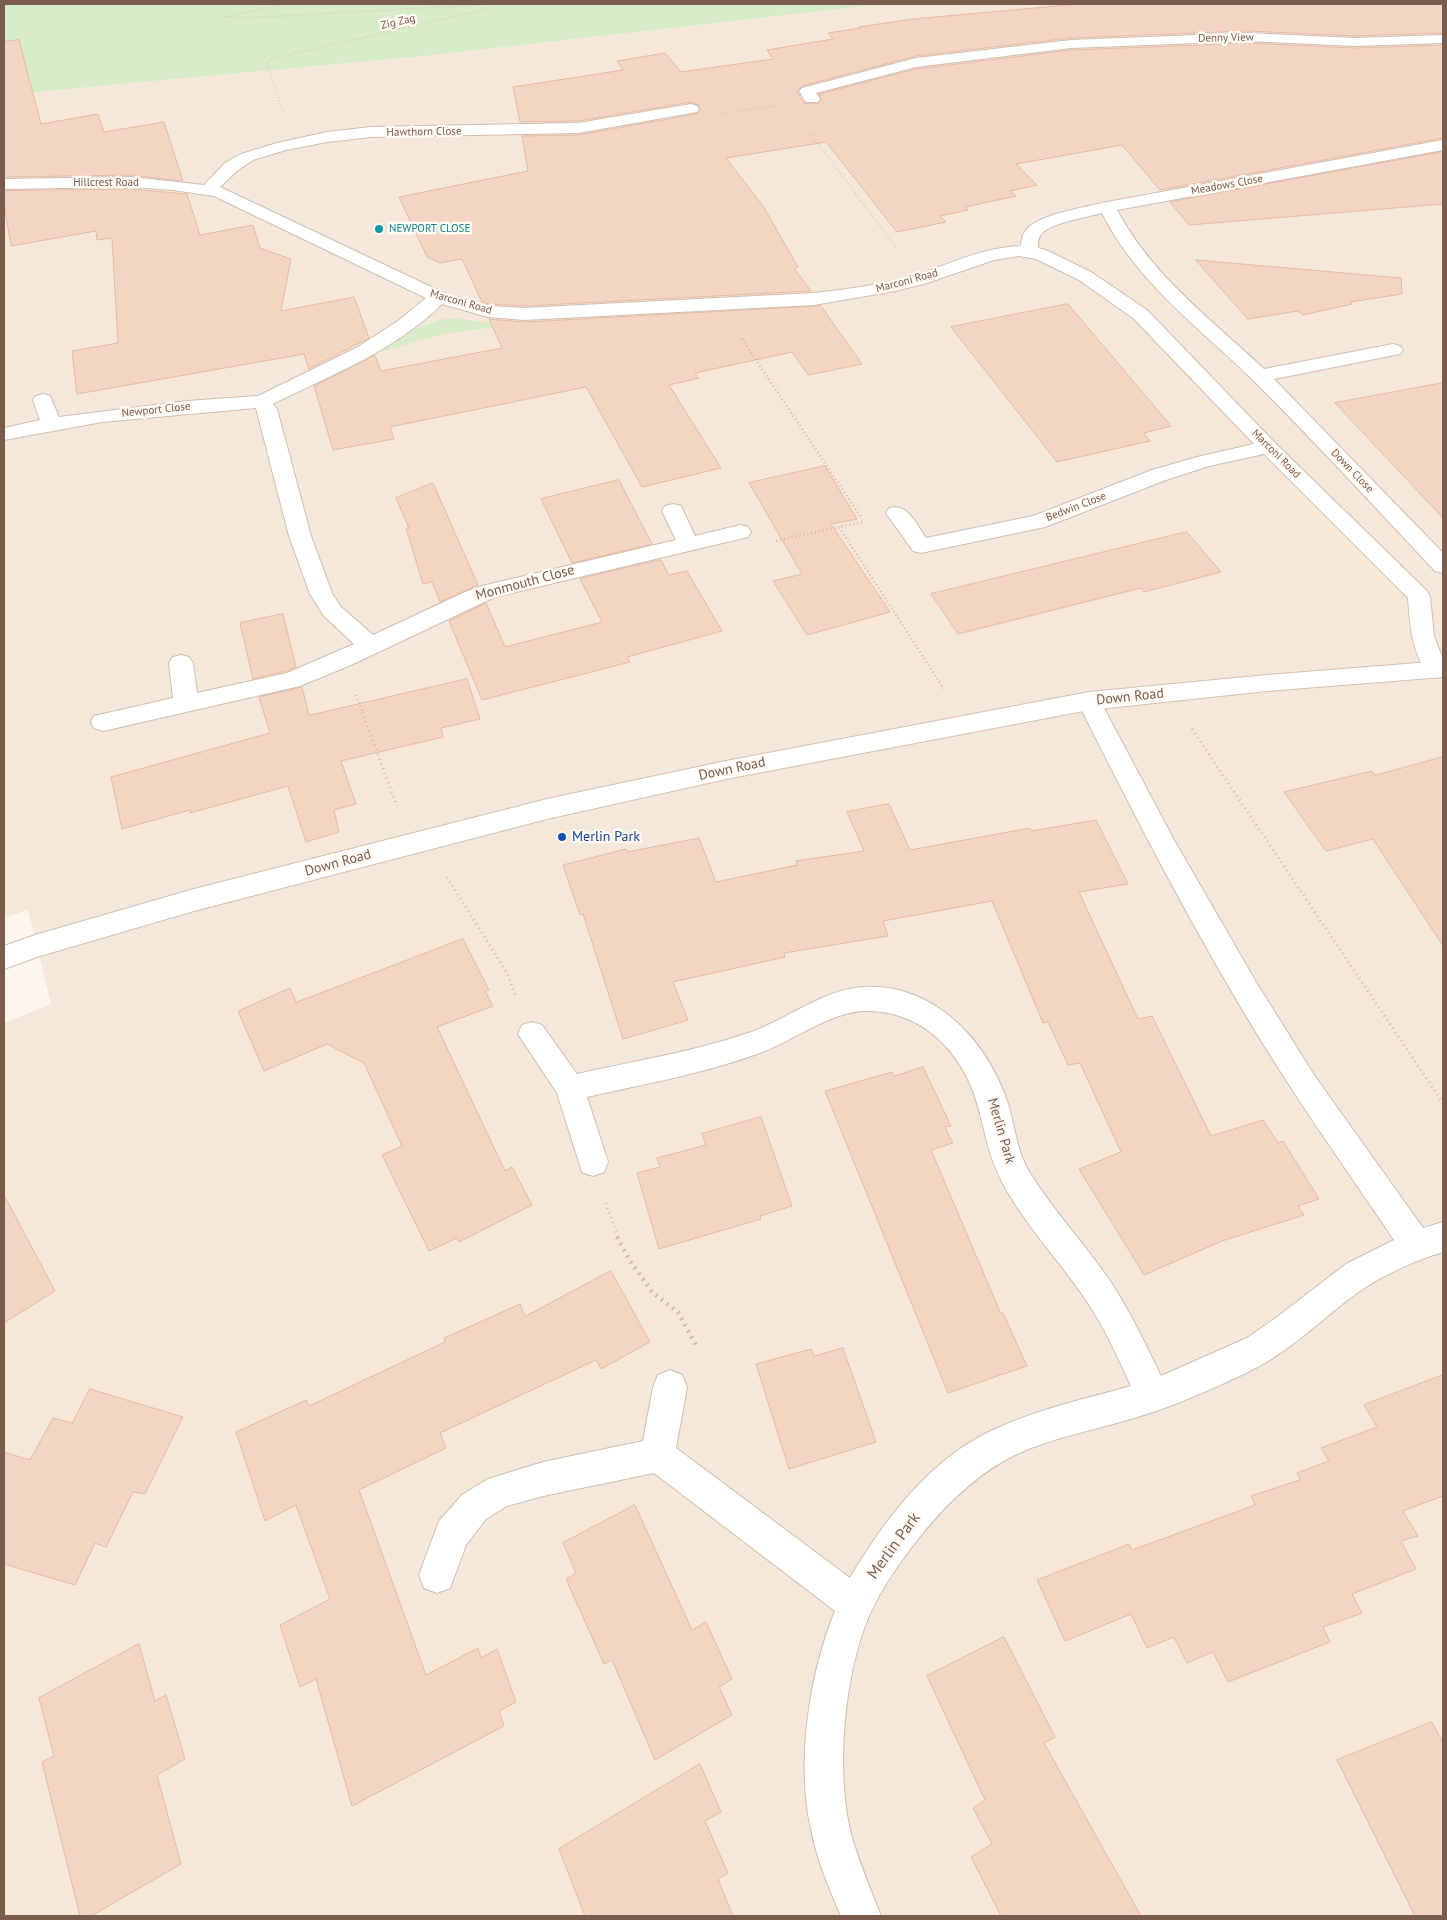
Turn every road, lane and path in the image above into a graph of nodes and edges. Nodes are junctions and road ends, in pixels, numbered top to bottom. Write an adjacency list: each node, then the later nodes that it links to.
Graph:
1 (285, 4): 10 (path, Zig Zag)
2 (1443, 38): 3 (street, Denny View)
3 (1009, 50): 4 (street); 6 (street, Denny View)
4 (1023, 64)
5 (641, 100): 9 (street)
6 (812, 100)
7 (780, 105): 8 (path)
8 (690, 109): 9 (street, Hawthorn Close)
9 (654, 116): 10 (street, Hawthorn Close)
10 (294, 143): 14 (street, Hawthorn Close)
11 (1443, 145): 15 (street, Meadows Close)
12 (830, 160): 17 (path)
13 (4, 184): 14 (street, Hillcrest Road)
14 (208, 190): 18 (street, Marconi Road)
15 (1107, 207): 16 (street, Meadows Close); 21 (street, Down Close)
16 (1029, 251): 17 (street, Marconi Road); 26 (street, Marconi Road)
17 (920, 279): 19 (street, Marconi Road)
18 (438, 297): 19 (street, Marconi Road); 23 (street, Newport Close)
19 (720, 305): 29 (path)
20 (1393, 350): 21 (street)
21 (1260, 376): 32 (street, Down Close)
22 (43, 400): 24 (street)
23 (262, 402): 24 (street, Newport Close); 33 (street)
24 (52, 424): 25 (street, Newport Close)
25 (4, 434)
26 (1268, 447): 28 (street, Bedwin Close); 36 (street, Marconi Road)
27 (673, 511): 31 (street)
28 (897, 513)
29 (839, 527): 30 (path); 41 (path)
30 (740, 532): 31 (street, Monmouth Close)
31 (688, 543): 33 (street, Monmouth Close)
32 (1443, 566)
33 (370, 645): 34 (street, Monmouth Close)
34 (343, 659): 39 (street, Monmouth Close); 42 (path)
35 (181, 663): 39 (street)
36 (1440, 669): 37 (street, Down Road)
37 (1168, 694): 38 (street, Down Road); 48 (path)
38 (1089, 701): 41 (street, Down Road); 50 (street, Merlin Park)
39 (186, 704): 40 (street, Monmouth Close)
40 (103, 722)
41 (966, 723): 42 (street, Down Road)
42 (411, 844): 43 (street, Down Road); 46 (path)
43 (35, 946): 44 (street, Down Road); 45 (street, Down Road)
44 (4, 958)
45 (4, 964)
46 (532, 1034): 47 (street)
47 (570, 1088): 49 (street); 52 (street, Merlin Park)
48 (1443, 1103)
49 (593, 1162): 51 (path)
50 (1430, 1241): 52 (street, Merlin Park)
51 (670, 1387): 53 (street)
52 (1153, 1395): 55 (street, Merlin Park)
53 (658, 1455): 54 (street); 55 (street)
54 (437, 1575)
55 (856, 1604): 56 (street, Merlin Park)
56 (861, 1916)

